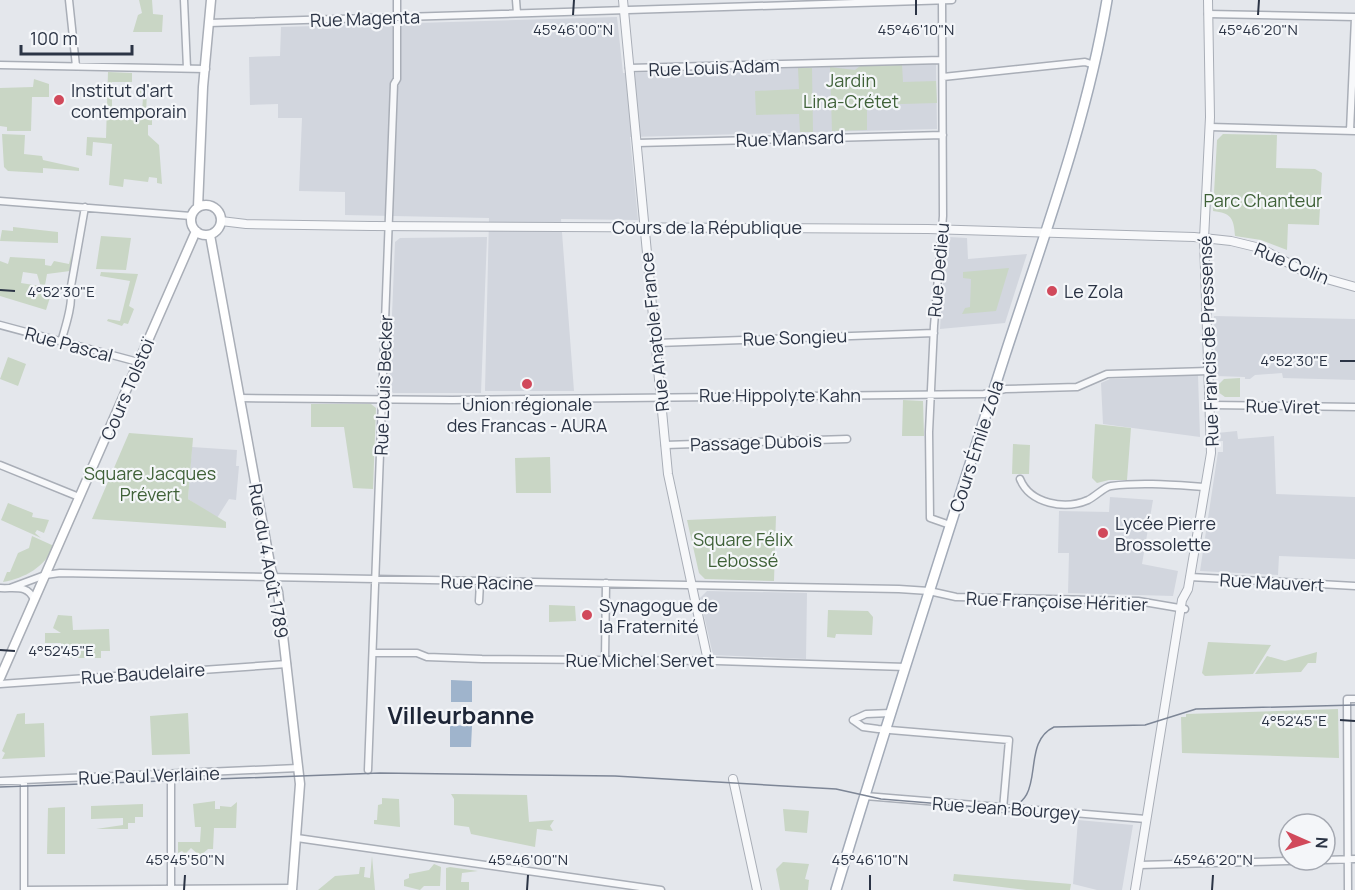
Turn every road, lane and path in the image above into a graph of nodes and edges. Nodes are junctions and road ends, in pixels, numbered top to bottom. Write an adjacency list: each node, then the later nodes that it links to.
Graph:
1 (69, 0): 20 (street)
2 (184, 0): 21 (street)
3 (212, 0): 16 (main road)
4 (397, 0): 14 (street, Rue Louis Becker)
5 (516, 0): 12 (street)
6 (622, 0): 11 (street, Rue Anatole France)
7 (942, 0): 8 (street, Rue Magenta); 11 (street, Rue Magenta); 17 (street, Rue Dedieu)
8 (952, 0)
9 (1107, 0): 19 (main road, Cours Émile Zola)
10 (1208, 0): 13 (street, Rue Francis de Pressensé)
11 (623, 10): 12 (street, Rue Magenta); 22 (street, Rue Anatole France)
12 (517, 13): 14 (street, Rue Magenta)
13 (1208, 14): 15 (street); 25 (street, Rue Francis de Pressensé)
14 (398, 16): 16 (street, Rue Magenta); 34 (street, Rue Louis Becker)
15 (1355, 17): 26 (street)
16 (209, 23): 23 (main road)
17 (942, 60): 22 (street, Rue Louis Adam); 24 (street, Rue Dedieu)
18 (0, 65): 20 (street)
19 (1094, 65): 24 (street); 38 (main road, Cours Émile Zola)
20 (76, 66): 21 (street)
21 (187, 68): 23 (street)
22 (629, 68): 28 (street, Rue Anatole France)
23 (206, 69): 31 (main road)
24 (943, 77): 27 (street, Rue Dedieu)
25 (1210, 128): 26 (street); 41 (street, Rue Francis de Pressensé)
26 (1352, 131)
27 (943, 135): 28 (street, Rue Mansard); 36 (street, Rue Dedieu)
28 (637, 142): 35 (street, Rue Anatole France)
29 (0, 201): 30 (street)
30 (85, 207): 32 (street); 45 (street)
31 (198, 207): 32 (main road); 33 (main road)
32 (191, 216): 37 (main road)
33 (221, 221): 34 (street, Cours de la République); 39 (main road)
34 (389, 225): 35 (street, Cours de la République); 53 (street, Rue Louis Becker)
35 (644, 227): 36 (street, Cours de la République); 46 (street, Rue Anatole France)
36 (941, 230): 38 (street, Cours de la République); 44 (street, Rue Dedieu)
37 (195, 231): 39 (main road); 47 (main road, Cours Tolstoï)
38 (1044, 233): 40 (street, Cours de la République); 49 (main road, Cours Émile Zola)
39 (210, 235): 52 (main road, Rue du 4 Août 1789)
40 (1194, 237): 41 (street, Rue Colin)
41 (1204, 239): 42 (street, Rue Colin); 48 (street, Rue Francis de Pressensé)
42 (1355, 287)
43 (0, 325): 45 (street, Rue Pascal)
44 (934, 333): 46 (street, Rue Songieu); 50 (street, Rue Dedieu)
45 (61, 342): 47 (street, Rue Pascal)
46 (657, 343): 51 (street, Rue Anatole France)
47 (138, 362): 61 (main road, Cours Tolstoï)
48 (1209, 371): 49 (street, Rue Hippolyte Kahn); 54 (street, Rue Francis de Pressensé)
49 (993, 393): 50 (street, Rue Hippolyte Kahn); 62 (main road, Cours Émile Zola)
50 (931, 394): 51 (street, Rue Hippolyte Kahn); 62 (street, Rue Dedieu)
51 (662, 396): 53 (street, Rue Hippolyte Kahn); 57 (street, Rue Anatole France)
52 (240, 398): 53 (street, Rue Hippolyte Kahn); 64 (main road, Rue du 4 Août 1789)
53 (382, 398): 66 (street, Rue Louis Becker)
54 (1210, 405): 55 (street, Rue Viret); 60 (street, Rue Francis de Pressensé)
55 (1355, 407)
56 (847, 439): 57 (street, Passage Dubois)
57 (665, 445): 69 (street, Rue Anatole France)
58 (0, 465): 61 (street)
59 (1020, 479): 60 (street)
60 (1205, 487): 65 (street, Rue Francis de Pressensé)
61 (79, 498): 63 (main road, Cours Tolstoï)
62 (950, 525): 73 (main road, Cours Émile Zola)
63 (45, 575): 64 (street, Rue Racine); 72 (street); 74 (main road, Cours Tolstoï)
64 (274, 577): 66 (street, Rue Racine); 80 (main road, Rue du 4 Août 1789)
65 (1190, 577): 70 (street, Rue Mauvert); 76 (street, Rue Francis de Pressensé)
66 (376, 579): 67 (street, Rue Racine); 77 (street, Rue Louis Becker)
67 (480, 583): 68 (street, Rue Racine); 75 (street)
68 (606, 583): 69 (street, Rue Racine); 78 (street)
69 (692, 585): 73 (street, Rue Racine); 79 (street, Rue Anatole France)
70 (1355, 586)
71 (0, 588): 72 (street)
72 (10, 588): 74 (street)
73 (929, 591): 76 (street, Rue Françoise Héritier); 81 (main road, Cours Émile Zola)
74 (34, 600): 82 (main road, Cours Tolstoï)
75 (479, 601)
76 (1182, 609): 95 (street, Rue Francis de Pressensé)
77 (374, 653): 78 (street, Rue Michel Servet); 88 (street, Rue Louis Becker)
78 (605, 660): 79 (street, Rue Michel Servet)
79 (708, 661): 81 (street, Rue Michel Servet)
80 (287, 664): 83 (street, Rue Baudelaire); 87 (main road, Rue du 4 Août 1789)
81 (906, 667): 85 (main road, Cours Émile Zola)
82 (0, 678)
83 (0, 684)
84 (1355, 699): 97 (street)
85 (892, 713): 86 (main road, Cours Émile Zola); 86 (street)
86 (887, 729): 93 (main road, Cours Émile Zola); 94 (street)
87 (298, 768): 89 (street, Rue Paul Verlaine); 96 (main road, Rue du 4 Août 1789)
88 (368, 770)
89 (171, 774): 91 (street, Rue Paul Verlaine); 101 (street)
90 (733, 779): 105 (street)
91 (24, 780): 92 (street, Rue Paul Verlaine); 103 (street)
92 (0, 781)
93 (865, 796): 94 (street, Rue Jean Bourgey); 106 (main road, Cours Émile Zola)
94 (1002, 809): 95 (street, Rue Jean Bourgey)
95 (1146, 819): 100 (street, Rue Francis de Pressensé)
96 (297, 838): 102 (main road, Rue du 4 Août 1789); 104 (street)
97 (1352, 859): 98 (street); 108 (street)
98 (1337, 860)
99 (1277, 861): 100 (street)
100 (1139, 865): 107 (street, Rue Francis de Pressensé)
101 (171, 889): 102 (street); 103 (street)
102 (292, 889)
103 (25, 890)
104 (661, 890)
105 (757, 890)
106 (837, 890)
107 (1135, 890)
108 (1348, 890)

